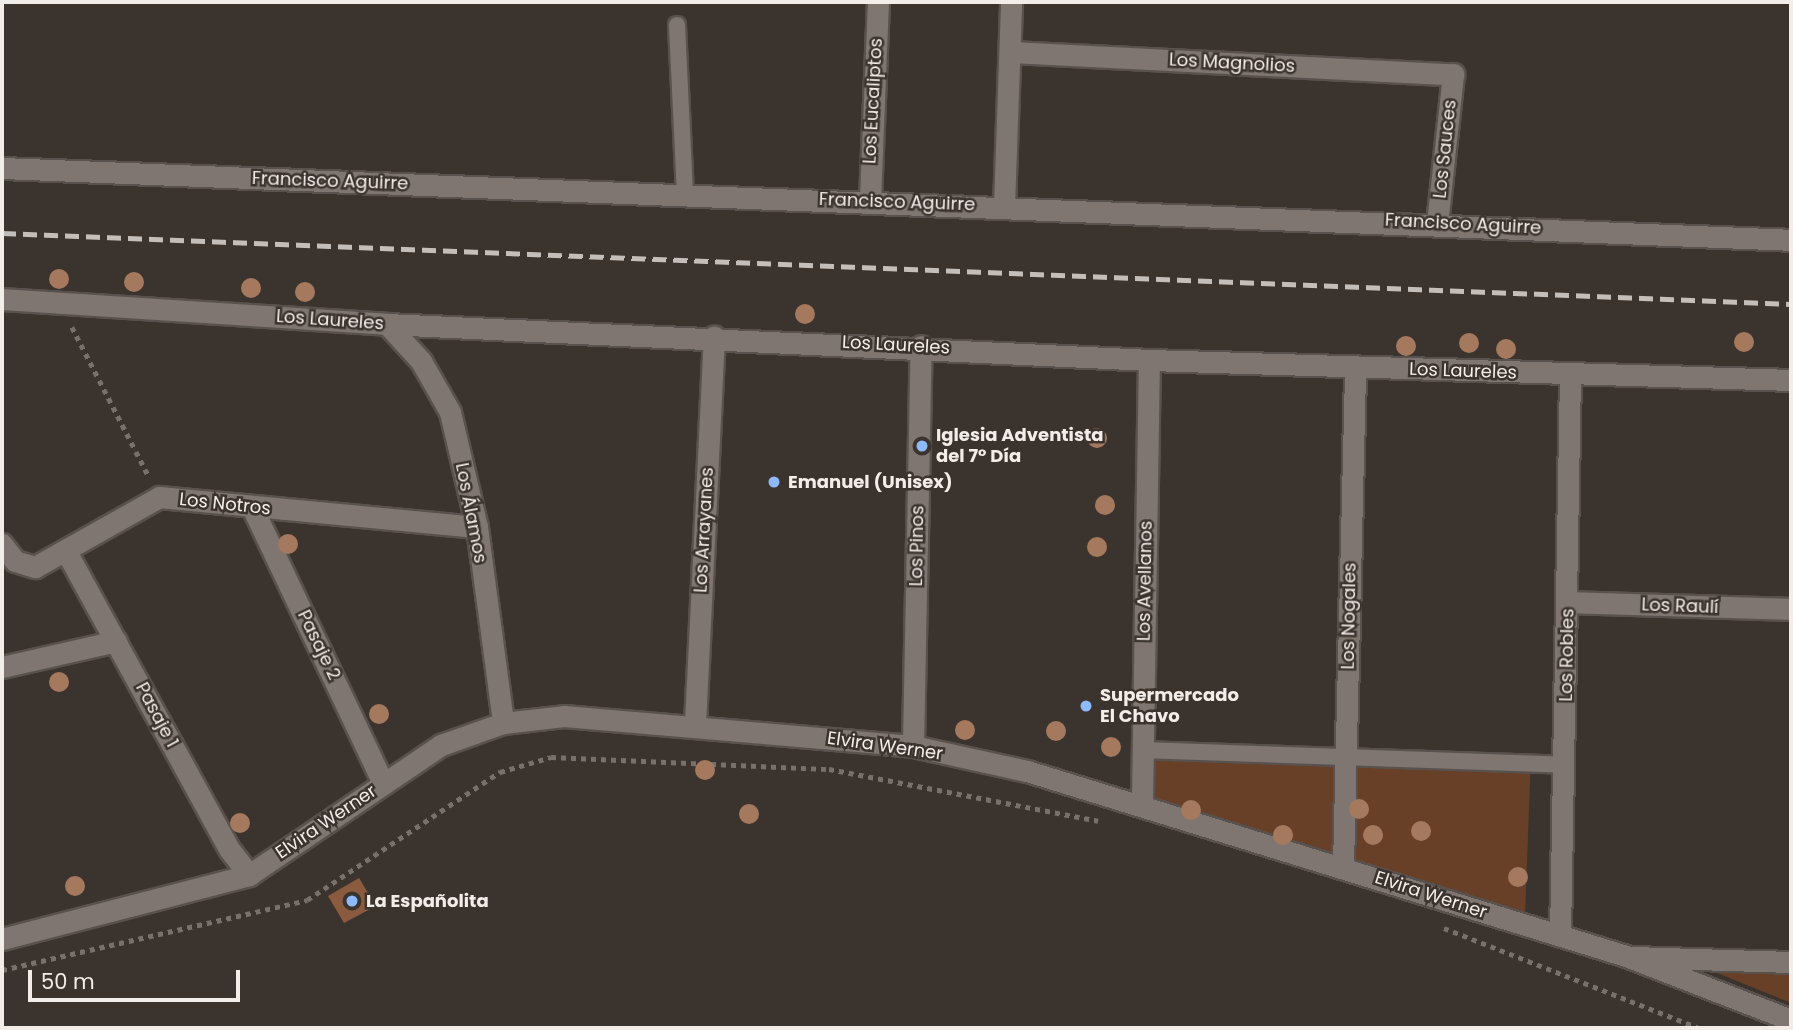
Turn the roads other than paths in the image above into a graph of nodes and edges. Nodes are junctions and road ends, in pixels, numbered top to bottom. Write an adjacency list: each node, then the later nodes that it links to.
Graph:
1 (878, 2): 8 (street, Los Eucaliptos)
2 (1011, 2): 4 (street)
3 (677, 24): 7 (lane)
4 (1012, 52): 5 (street, Los Magnolios); 9 (street)
5 (1453, 74): 10 (street, Los Sauces)
6 (2, 169): 7 (street, Francisco Aguirre)
7 (685, 194): 8 (street, Francisco Aguirre)
8 (870, 200): 9 (street, Francisco Aguirre)
9 (1004, 206): 10 (street, Francisco Aguirre)
10 (1437, 223): 11 (street, Francisco Aguirre)
11 (1791, 240)
12 (2, 299): 13 (street, Los Laureles)
13 (387, 324): 14 (street, Los Laureles); 21 (street, Los Álamos)
14 (714, 336): 15 (street, Los Laureles); 29 (street, Los Arrayanes)
15 (921, 346): 16 (street, Los Laureles); 30 (street, Los Pinos)
16 (1149, 360): 17 (street, Los Laureles); 31 (street, Los Avellanos)
17 (1355, 367): 18 (street, Los Laureles); 32 (street, Los Nogales)
18 (1570, 374): 19 (street, Los Laureles); 24 (street, Los Robles)
19 (1791, 380)
20 (251, 507): 21 (street, Los Notros); 23 (street, Los Notros); 34 (street, Pasaje 2)
21 (477, 527): 28 (street, Los Álamos)
22 (2, 544): 23 (street, Los Notros)
23 (67, 553): 26 (street, Pasaje 1)
24 (1568, 602): 25 (street, Los Raulí); 33 (street, Los Robles)
25 (1791, 609)
26 (116, 641): 27 (street); 37 (street, Pasaje 1)
27 (2, 667)
28 (503, 723): 29 (street, Elvira Werner); 34 (street, Elvira Werner)
29 (695, 724): 30 (street, Elvira Werner)
30 (913, 746): 35 (street, Elvira Werner)
31 (1143, 750): 32 (lane); 35 (street, Los Avellanos)
32 (1346, 757): 33 (lane); 36 (street, Los Nogales)
33 (1564, 765): 38 (street, Los Robles)
34 (383, 783): 37 (street, Elvira Werner)
35 (1142, 802): 36 (street, Elvira Werner)
36 (1343, 865): 38 (street, Elvira Werner)
37 (249, 875): 39 (street, Elvira Werner)
38 (1559, 936): 40 (street, Elvira Werner)
39 (2, 939)
40 (1626, 956): 41 (street, Elvira Werner); 42 (street)
41 (1791, 961)
42 (1791, 1020)

